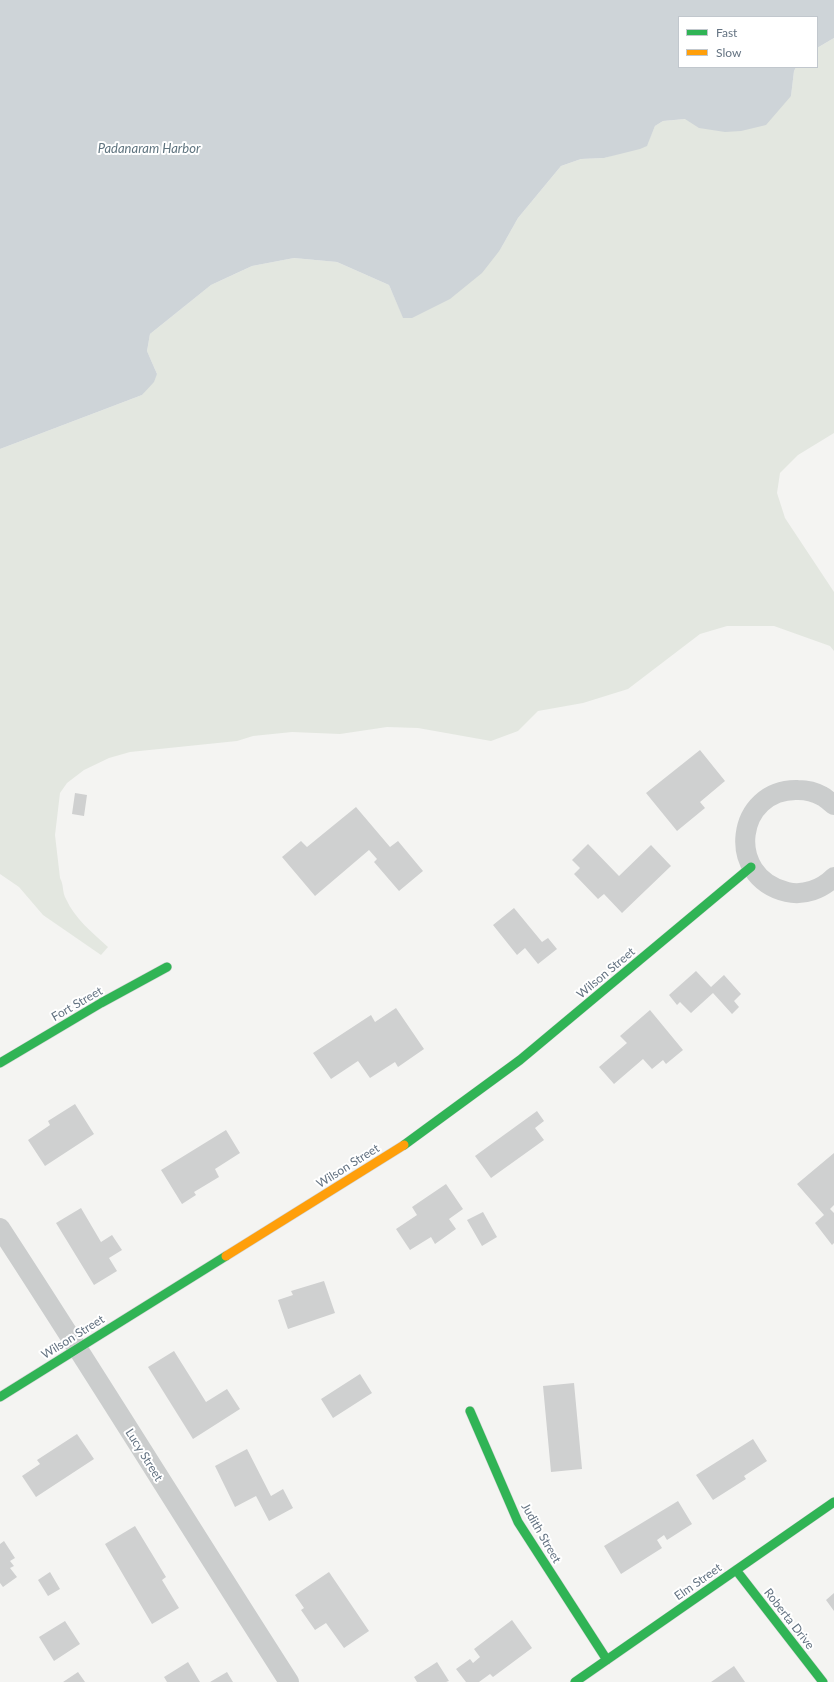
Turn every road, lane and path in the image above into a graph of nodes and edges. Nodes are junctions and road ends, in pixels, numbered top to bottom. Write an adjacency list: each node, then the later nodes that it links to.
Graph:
1 (834, 805): 2 (street)
2 (751, 867): 3 (street); 7 (street, Wilson Street)
3 (834, 877)
4 (167, 967): 5 (street, Fort Street)
5 (0, 1063)
6 (0, 1228): 7 (street, Lucy Street)
7 (78, 1348): 8 (street, Wilson Street); 13 (street, Lucy Street)
8 (0, 1397)
9 (470, 1411): 12 (street, Judith Street)
10 (834, 1502): 11 (street, Elm Street)
11 (736, 1570): 12 (street, Elm Street); 15 (street, Roberta Drive)
12 (606, 1660): 14 (street, Elm Street)
13 (289, 1682)
14 (574, 1682)
15 (822, 1682)

